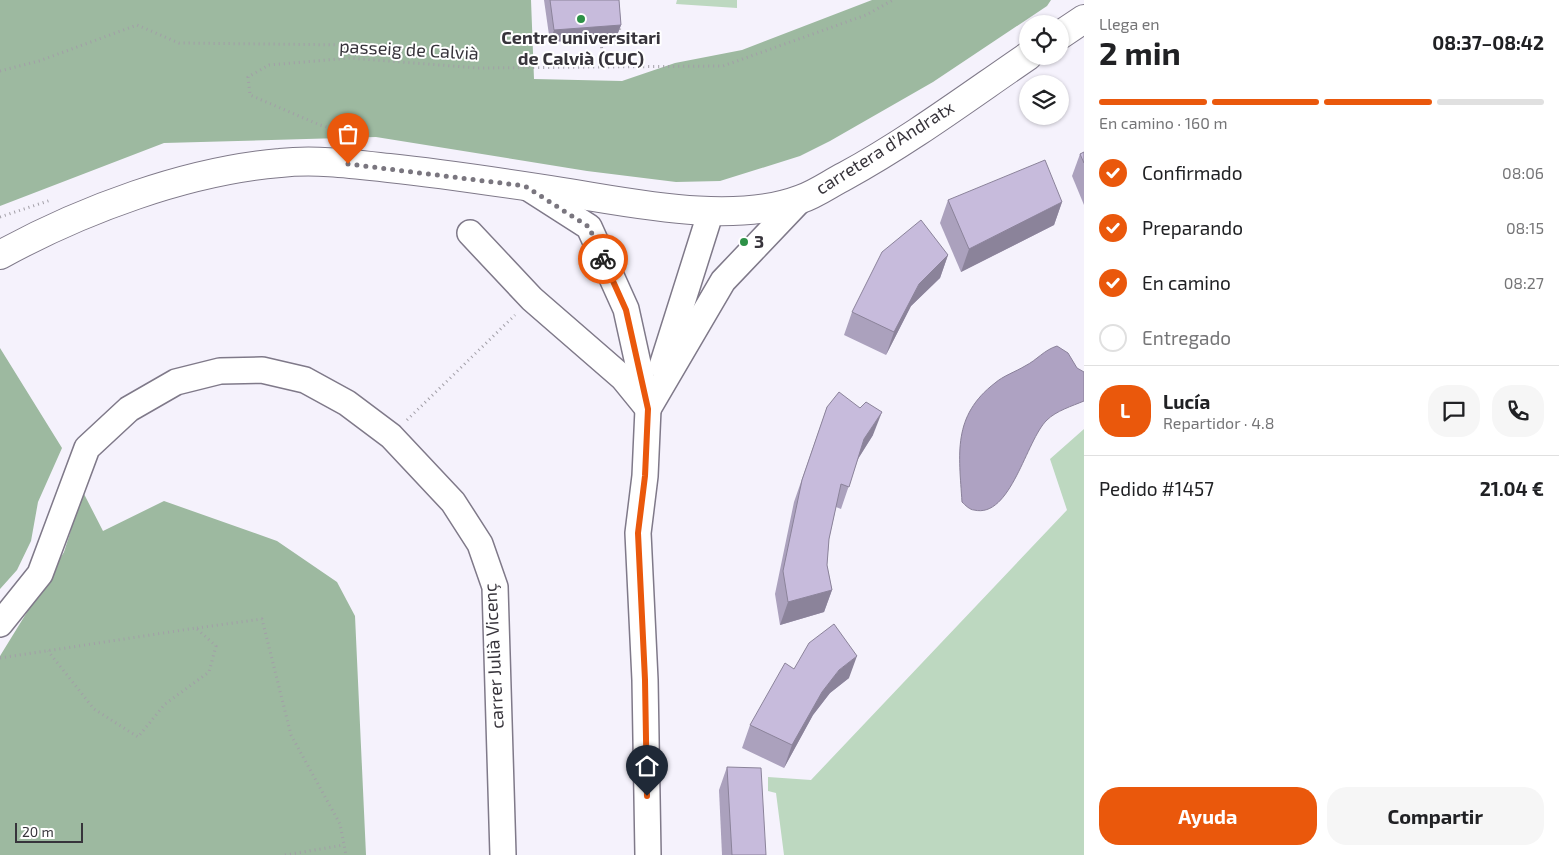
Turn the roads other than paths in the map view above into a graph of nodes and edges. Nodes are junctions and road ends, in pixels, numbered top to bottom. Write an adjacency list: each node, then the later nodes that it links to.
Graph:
1 (1084, 19): 2 (main road)
2 (1069, 29)
3 (1019, 62): 5 (main road, carretera d'Andratx)
4 (525, 186): 6 (main road, carretera d'Andratx); 8 (main road, carretera d'Andratx); 9 (street)
5 (801, 199): 6 (main road, carretera d'Andratx); 9 (street)
6 (711, 211): 9 (street)
7 (470, 233): 9 (street)
8 (0, 255)
9 (648, 409): 12 (street)
10 (0, 624): 11 (street, carrer Julià Vicenç)
11 (503, 855)
12 (648, 855)

